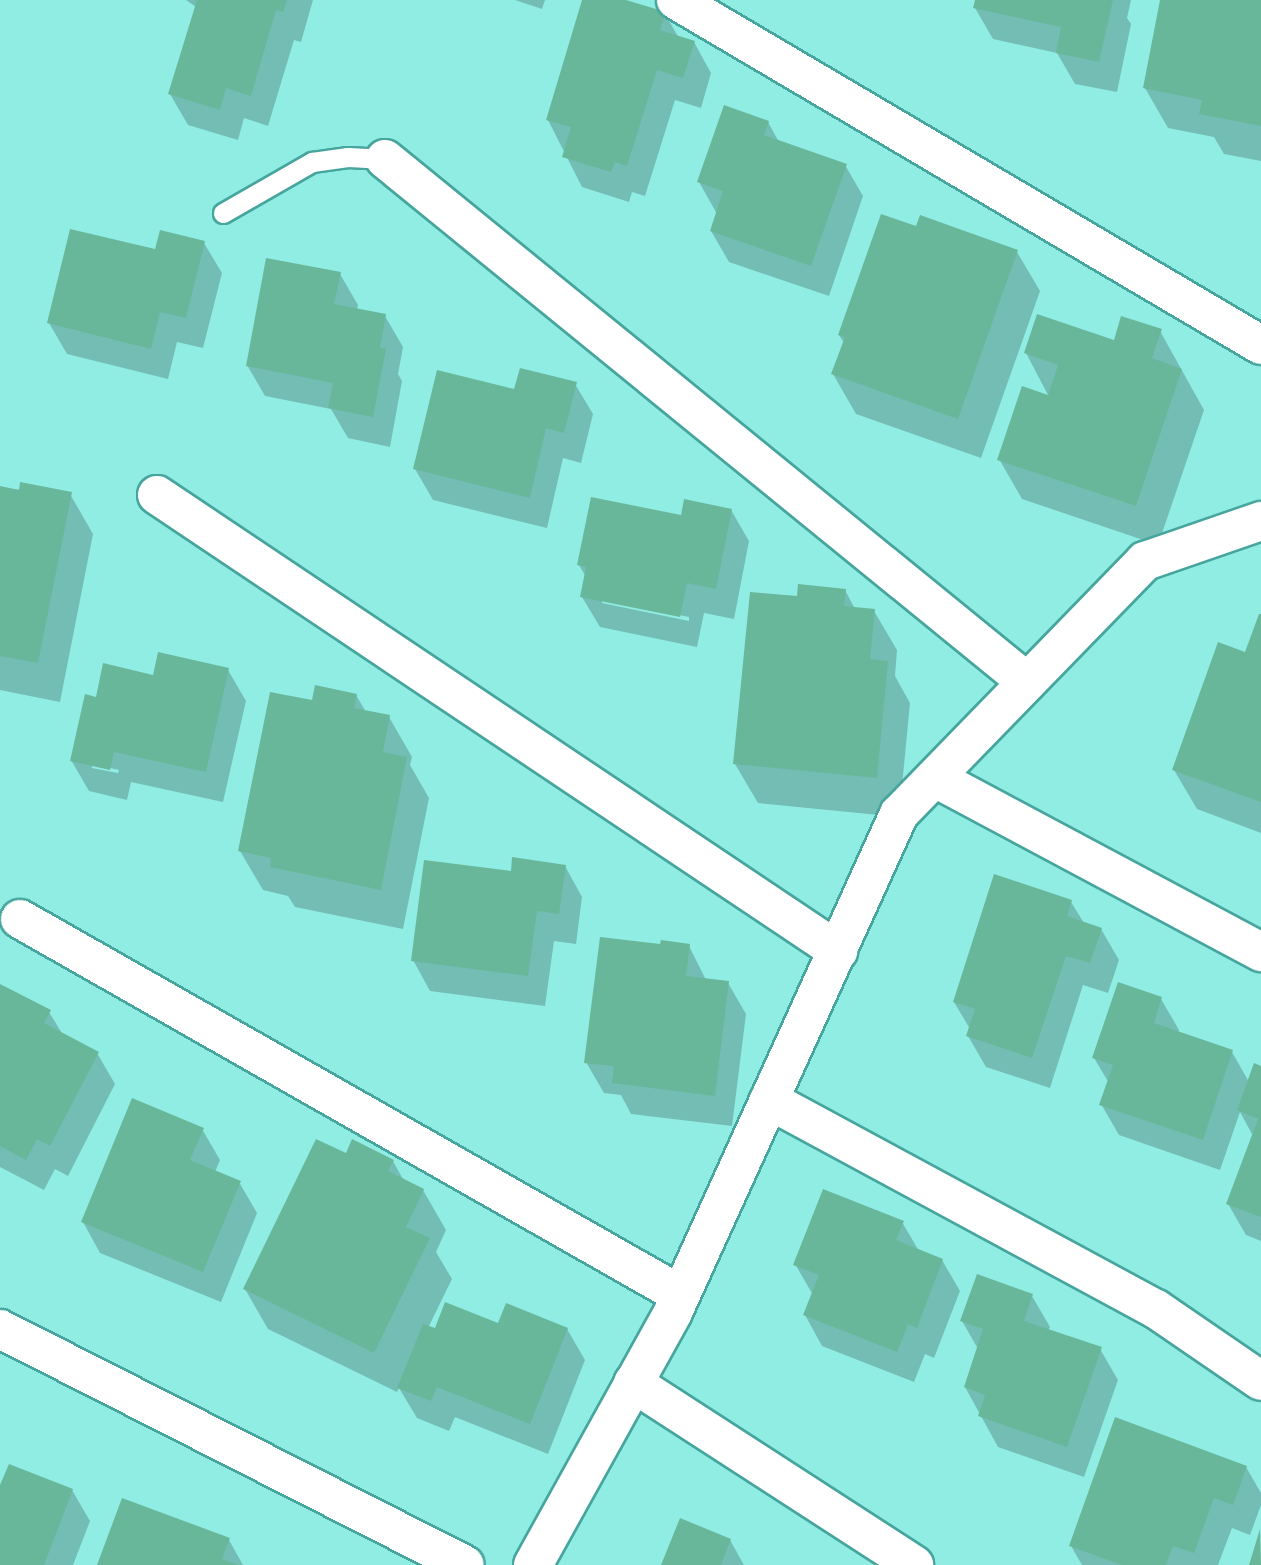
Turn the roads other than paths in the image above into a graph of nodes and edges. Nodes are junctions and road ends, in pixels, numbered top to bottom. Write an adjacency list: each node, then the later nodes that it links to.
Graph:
1 (676, 0): 4 (street)
2 (385, 159): 3 (lane); 7 (street)
3 (223, 213)
4 (1261, 345)
5 (157, 495): 10 (street)
6 (1261, 521): 7 (street)
7 (1027, 682): 8 (street)
8 (935, 778): 10 (street); 11 (street)
9 (20, 919): 13 (street)
10 (838, 951): 12 (street)
11 (1261, 952)
12 (769, 1100): 13 (street); 15 (street)
13 (681, 1295): 16 (street)
14 (0, 1329): 17 (street)
15 (1261, 1381)
16 (634, 1383): 18 (street); 19 (street)
17 (465, 1565)
18 (533, 1565)
19 (914, 1565)

